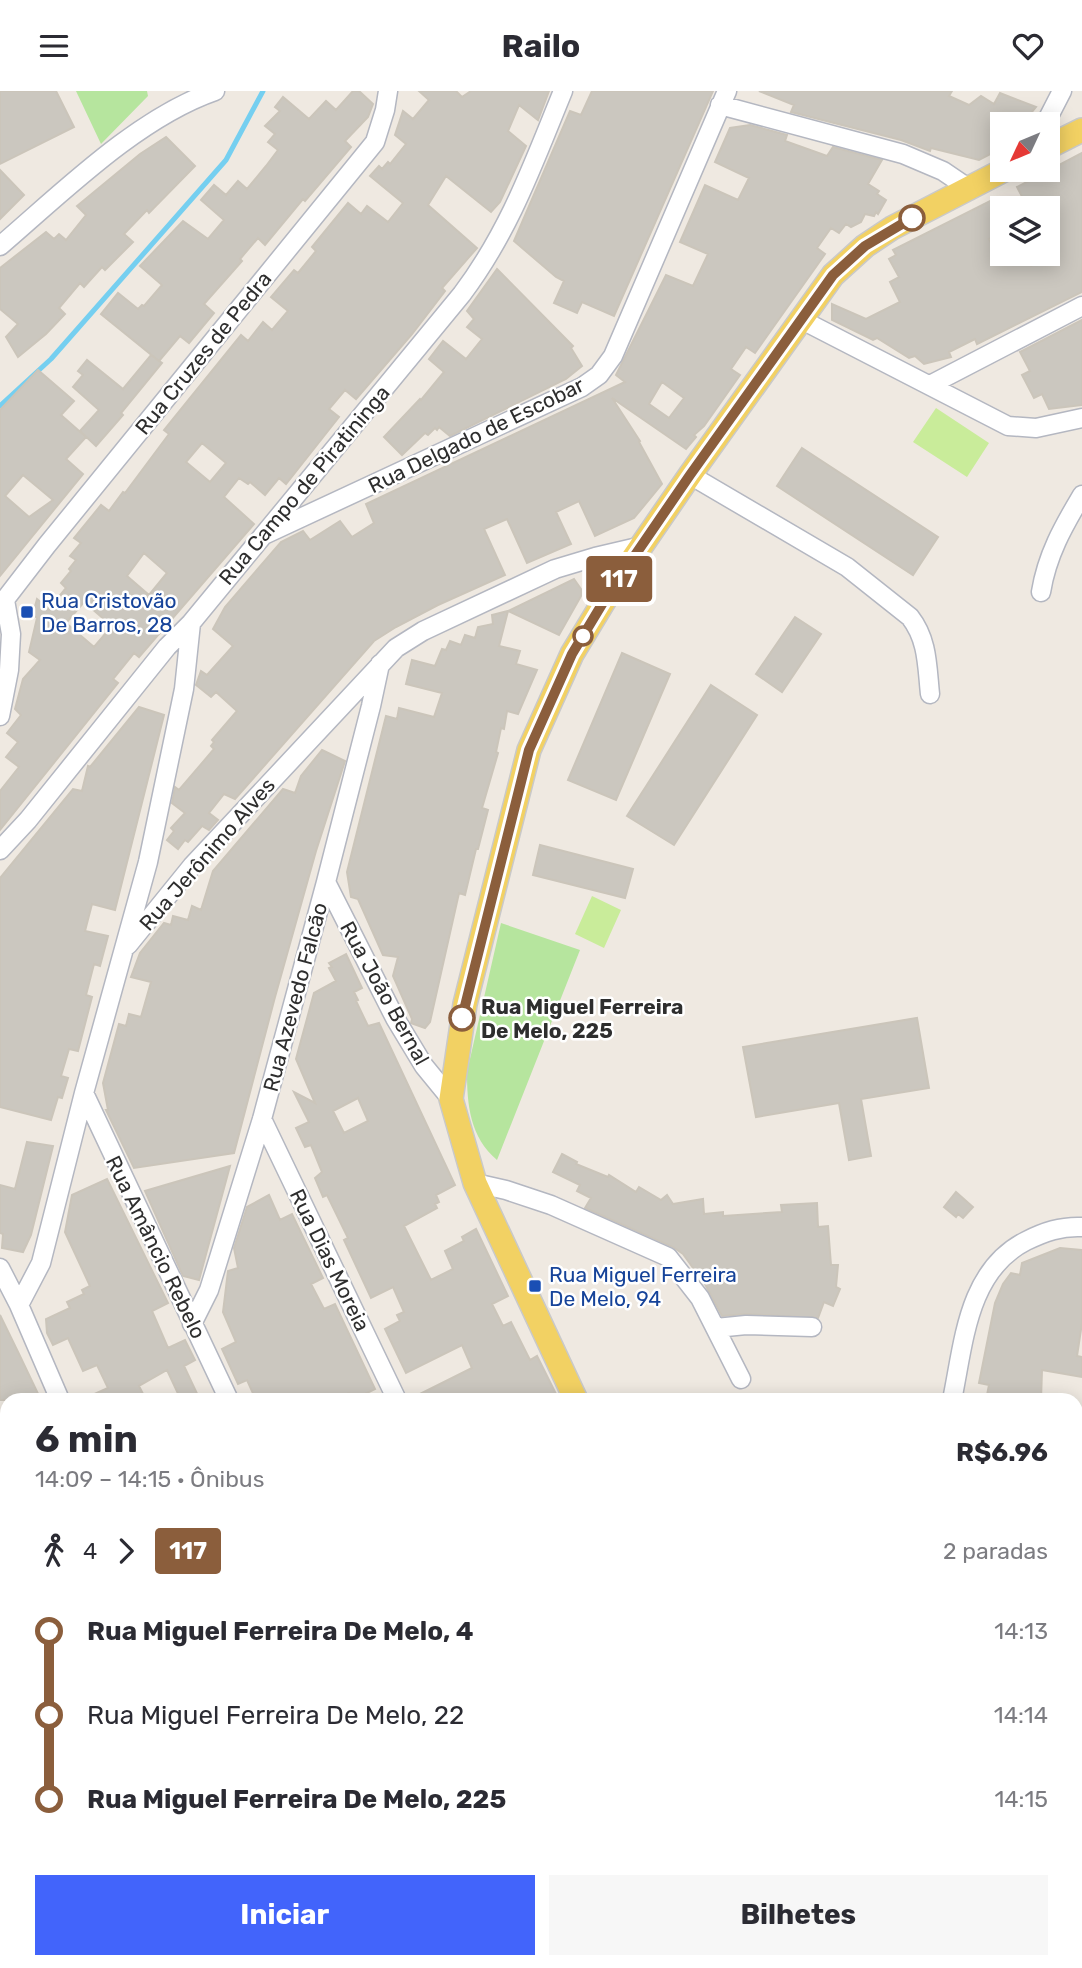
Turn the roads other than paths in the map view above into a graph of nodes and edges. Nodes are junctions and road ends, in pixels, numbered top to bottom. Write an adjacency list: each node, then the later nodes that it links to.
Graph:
1 (215, 91): 5 (street)
2 (388, 91): 24 (street, Rua Cruzes de Pedra)
3 (563, 91): 19 (street, Rua Campo de Piratininga)
4 (1062, 91): 7 (street)
5 (186, 95): 12 (street)
6 (723, 98): 11 (street); 19 (street, Rua Delgado de Escobar)
7 (1051, 112)
8 (1082, 130): 9 (main road)
9 (1060, 141)
10 (990, 177): 11 (main road)
11 (968, 188): 14 (main road)
12 (0, 246)
13 (1082, 306): 15 (street)
14 (802, 320): 15 (street); 17 (main road)
15 (930, 385): 16 (street)
16 (1082, 418)
17 (690, 475): 20 (main road); 27 (street)
18 (1082, 495): 22 (street)
19 (260, 537): 25 (street, Rua Campo de Piratininga)
20 (642, 546): 21 (street, Rua Jerônimo Alves); 23 (main road)
21 (595, 557): 23 (street); 26 (street, Rua Jerônimo Alves)
22 (1041, 592)
23 (607, 596): 33 (main road)
24 (3, 603): 28 (street)
25 (191, 623): 29 (street, Rua Campo de Piratininga); 31 (street)
26 (380, 664): 30 (street, Rua Azevedo Falcão); 31 (street, Rua Jerônimo Alves)
27 (930, 694)
28 (0, 716)
29 (0, 850)
30 (326, 883): 33 (street, Rua João Bernal); 34 (street, Rua Azevedo Falcão)
31 (123, 950): 32 (street, Rua Jerônimo Alves)
32 (84, 1093): 38 (street, Rua Jerônimo Alves); 39 (street, Rua Amâncio Rebelo)
33 (451, 1099): 35 (main road)
34 (262, 1119): 39 (street, Rua Azevedo Falcão); 45 (street, Rua Dias Moreia)
35 (475, 1183): 41 (street); 46 (main road)
36 (1082, 1227): 47 (street)
37 (0, 1268): 38 (street)
38 (19, 1305): 43 (street)
39 (192, 1324): 44 (street, Rua Amâncio Rebelo)
40 (812, 1327): 41 (street)
41 (716, 1328): 42 (street)
42 (741, 1378)
43 (58, 1393)
44 (226, 1393)
45 (394, 1393)
46 (573, 1393)
47 (953, 1393)

